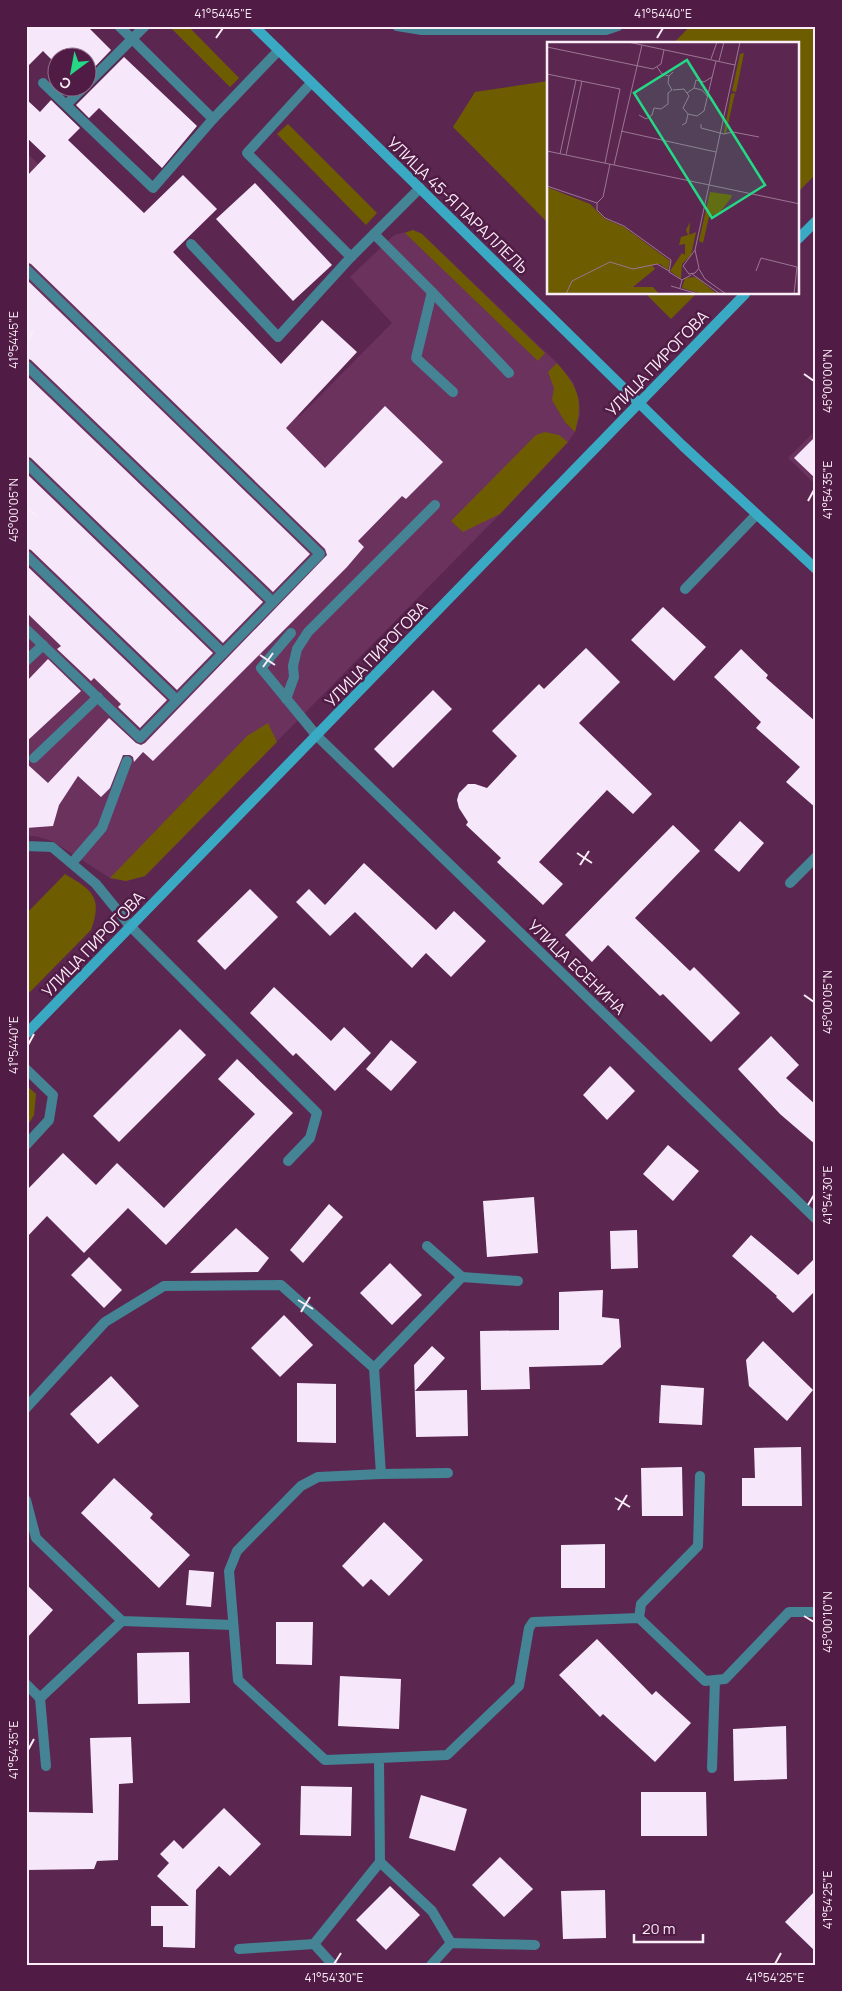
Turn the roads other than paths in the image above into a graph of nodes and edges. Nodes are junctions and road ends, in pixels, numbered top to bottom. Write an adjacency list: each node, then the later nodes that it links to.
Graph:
1 (119, 26): 6 (street)
2 (145, 26): 6 (street)
3 (254, 26): 7 (main road, УЛИЦА 45-Я ПАРАЛЛЕЛЬ)
4 (397, 26): 5 (street)
5 (618, 26)
6 (132, 40): 8 (street); 13 (street)
7 (278, 50): 10 (main road, УЛИЦА 45-Я ПАРАЛЛЕЛЬ); 13 (street)
8 (98, 73)
9 (43, 83): 12 (street)
10 (311, 83): 14 (main road, УЛИЦА 45-Я ПАРАЛЛЕЛЬ); 19 (street)
11 (73, 98): 12 (street)
12 (67, 104): 13 (street)
13 (213, 119)
14 (420, 188): 16 (street); 26 (main road, УЛИЦА 45-Я ПАРАЛЛЕЛЬ)
15 (816, 221): 17 (main road)
16 (374, 234): 19 (street); 21 (street)
17 (800, 237)
18 (191, 244): 19 (street)
19 (351, 257)
20 (26, 269): 33 (street)
21 (432, 292): 24 (street); 25 (street)
22 (744, 295): 26 (main road, УЛИЦА ПИРОГОВА)
23 (26, 365): 33 (street)
24 (509, 373)
25 (453, 392)
26 (639, 402): 29 (main road, УЛИЦА 45-Я ПАРАЛЛЕЛЬ); 42 (main road, УЛИЦА ПИРОГОВА)
27 (26, 463): 37 (street)
28 (435, 505): 40 (street)
29 (756, 515): 31 (main road, УЛИЦА 45-Я ПАРАЛЛЕЛЬ); 32 (street)
30 (26, 555): 41 (street)
31 (816, 570)
32 (686, 588)
33 (273, 602): 37 (street)
34 (26, 629): 36 (street)
35 (291, 633): 40 (street, УЛИЦА ЕСЕНИНА)
36 (43, 645): 38 (street); 39 (street)
37 (223, 653): 41 (street)
38 (26, 661)
39 (98, 697): 41 (street); 43 (street)
40 (286, 699): 42 (street, УЛИЦА ЕСЕНИНА)
41 (177, 700)
42 (317, 736): 49 (main road, УЛИЦА ПИРОГОВА); 54 (street, УЛИЦА ЕСЕНИНА)
43 (34, 758)
44 (127, 761): 47 (street)
45 (26, 846): 47 (street)
46 (816, 857): 48 (street)
47 (72, 863): 49 (street)
48 (790, 883)
49 (130, 926): 50 (main road, УЛИЦА ПИРОГОВА); 53 (street)
50 (26, 1034)
51 (26, 1069): 52 (street)
52 (26, 1146)
53 (288, 1162)
54 (816, 1219)
55 (428, 1246): 56 (street)
56 (462, 1276): 57 (street); 58 (street)
57 (518, 1281)
58 (374, 1368): 59 (street); 61 (street)
59 (26, 1408)
60 (448, 1473): 61 (street)
61 (381, 1474): 67 (street)
62 (700, 1476): 65 (street)
63 (26, 1500): 66 (street)
64 (816, 1612): 68 (street)
65 (640, 1618): 68 (street); 71 (street)
66 (122, 1621): 67 (street); 70 (street)
67 (233, 1624): 71 (street)
68 (715, 1680): 73 (street)
69 (26, 1684): 70 (street)
70 (40, 1698): 72 (street)
71 (379, 1758): 74 (street)
72 (46, 1766)
73 (712, 1768)
74 (380, 1862): 75 (street); 76 (street)
75 (451, 1943): 77 (street); 80 (street)
76 (314, 1944): 78 (street); 79 (street)
77 (535, 1945)
78 (239, 1949)
79 (333, 1965)
80 (431, 1965)

